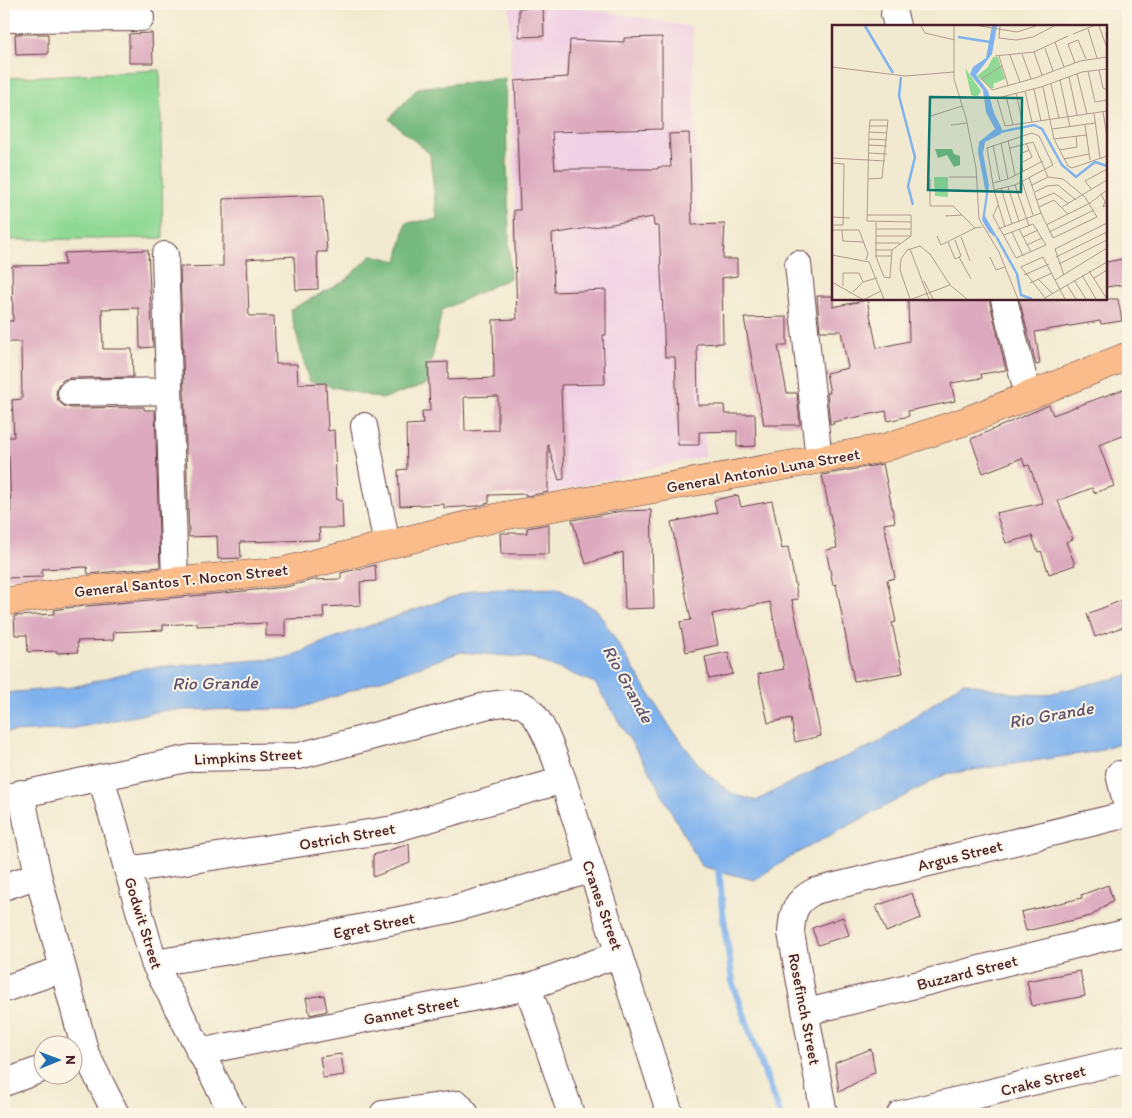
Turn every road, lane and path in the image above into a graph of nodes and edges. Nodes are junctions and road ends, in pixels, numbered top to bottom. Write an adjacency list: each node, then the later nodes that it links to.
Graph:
1 (141, 18): 2 (street)
2 (4, 19)
3 (166, 255): 7 (street)
4 (798, 264): 11 (street)
5 (1004, 300): 9 (street)
6 (1128, 356): 9 (main road, General Antonio Luna Street)
7 (169, 391): 8 (street); 13 (street)
8 (71, 393)
9 (1028, 396): 11 (main road, General Antonio Luna Street)
10 (364, 426): 12 (street)
11 (819, 460): 12 (main road, General Antonio Luna Street)
12 (387, 545): 13 (main road, General Santos T. Nocon Street)
13 (175, 582): 14 (main road, General Santos T. Nocon Street)
14 (4, 602)
15 (520, 704): 17 (street, Limpkins Street); 18 (street, Cranes Street)
16 (1119, 774): 20 (street)
17 (102, 777): 19 (street, Limpkins Street); 21 (street, Godwit Street)
18 (563, 780): 21 (street, Ostrich Street); 22 (street, Cranes Street)
19 (12, 795): 23 (street)
20 (1128, 812): 25 (street, Argus Street)
21 (127, 870): 28 (street, Godwit Street)
22 (591, 870): 27 (street, Cranes Street); 28 (street, Egret Street)
23 (38, 875): 24 (street); 29 (street)
24 (4, 887)
25 (796, 904): 32 (street, Rosefinch Street)
26 (1128, 932): 32 (street, Buzzard Street)
27 (619, 954): 30 (street, Gannet Street); 44 (street, Cranes Street)
28 (154, 963): 34 (street, Godwit Street)
29 (62, 969): 31 (street); 33 (street)
30 (528, 987): 34 (street, Gannet Street); 43 (street)
31 (4, 989)
32 (807, 1012): 45 (street, Rosefinch Street)
33 (75, 1036)
34 (199, 1052): 40 (street, Godwit Street)
35 (1128, 1059): 46 (street, Crake Street)
36 (82, 1062): 39 (street)
37 (32, 1073): 38 (street)
38 (4, 1083)
39 (116, 1114)
40 (233, 1114)
41 (383, 1114): 42 (street)
42 (466, 1114)
43 (571, 1114)
44 (670, 1114)
45 (824, 1114)
46 (900, 1114)

